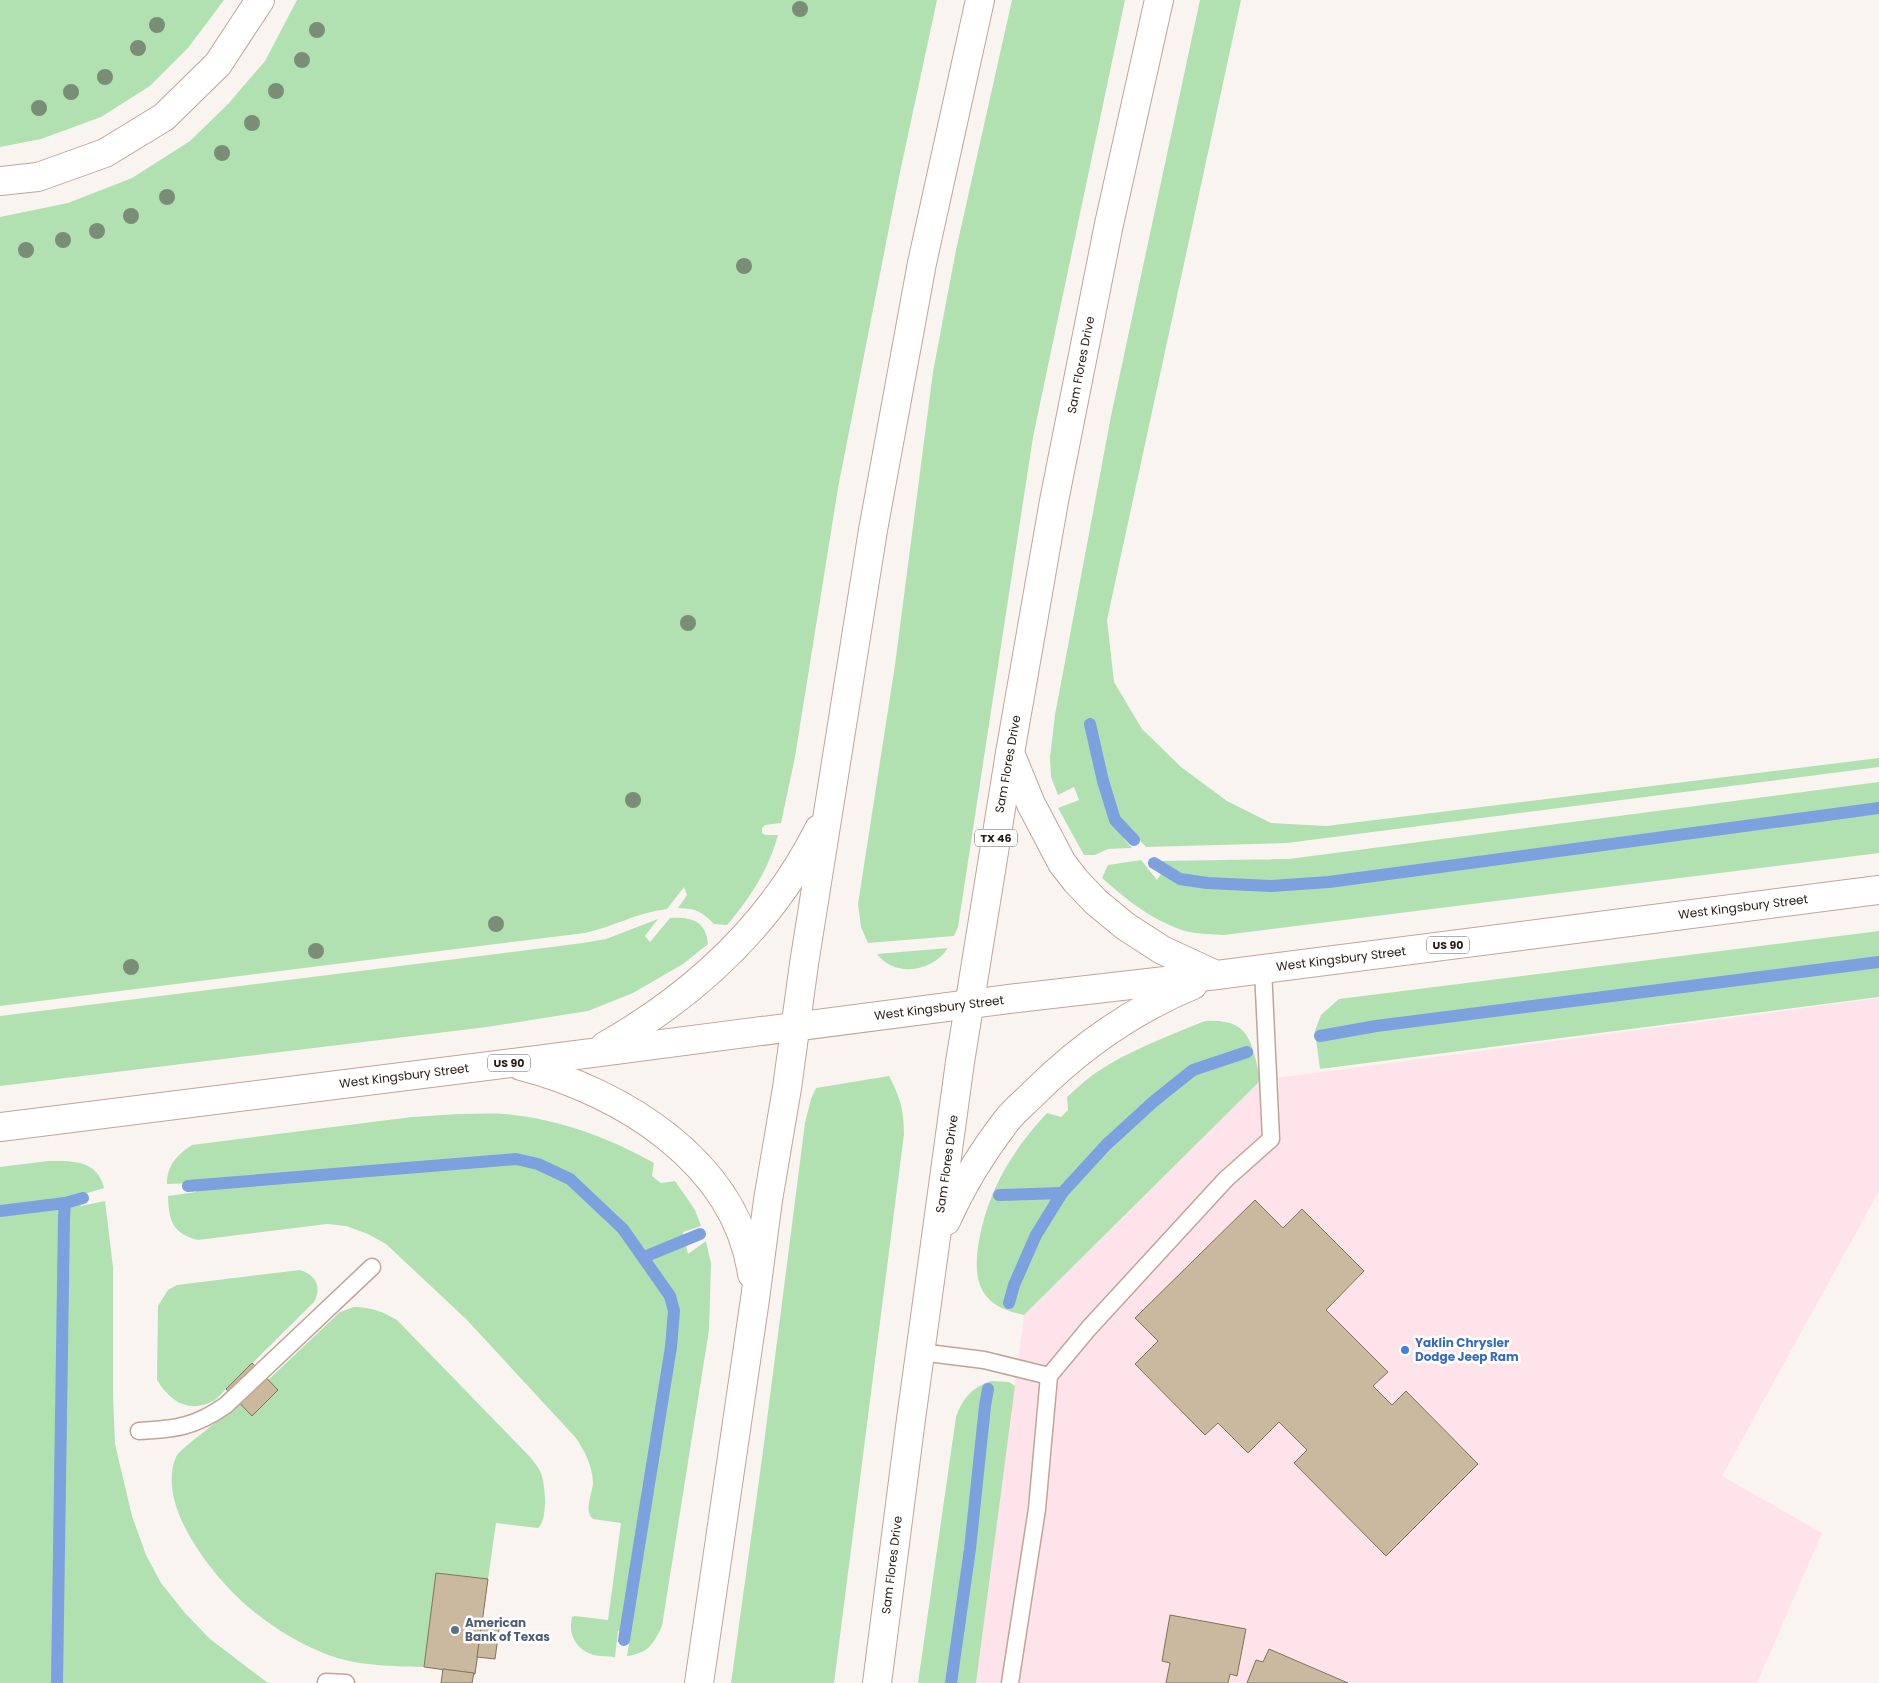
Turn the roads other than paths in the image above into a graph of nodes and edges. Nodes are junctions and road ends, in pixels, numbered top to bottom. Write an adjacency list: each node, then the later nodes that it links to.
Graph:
1 (260, 0): 4 (main road)
2 (980, 0): 6 (main road)
3 (1159, 0): 5 (main road, Sam Flores Drive / TX 46)
4 (0, 181)
5 (1010, 753): 9 (main road); 10 (main road, Sam Flores Drive / TX 46)
6 (830, 808): 11 (main road); 12 (main road)
7 (1879, 890): 8 (main road, West Kingsbury Street / US 90)
8 (1263, 969): 9 (main road, West Kingsbury Street / US 90); 19 (lane)
9 (1217, 975): 10 (main road, West Kingsbury Street / US 90); 15 (main road)
10 (969, 1004): 11 (main road, West Kingsbury Street / US 90); 15 (main road, Sam Flores Drive / TX 46)
11 (796, 1026): 12 (main road, West Kingsbury Street / US 90); 17 (main road)
12 (592, 1053): 13 (main road, West Kingsbury Street / US 90)
13 (510, 1063): 14 (main road, West Kingsbury Street / US 90); 17 (main road)
14 (0, 1127)
15 (936, 1243): 18 (main road, Sam Flores Drive / TX 46)
16 (372, 1267): 20 (lane)
17 (755, 1299): 23 (main road)
18 (920, 1352): 19 (lane); 24 (main road, Sam Flores Drive / TX 46)
19 (1049, 1376): 25 (lane)
20 (139, 1431)
21 (326, 1682): 22 (lane)
22 (346, 1683)
23 (699, 1683)
24 (877, 1683)
25 (1010, 1683)

